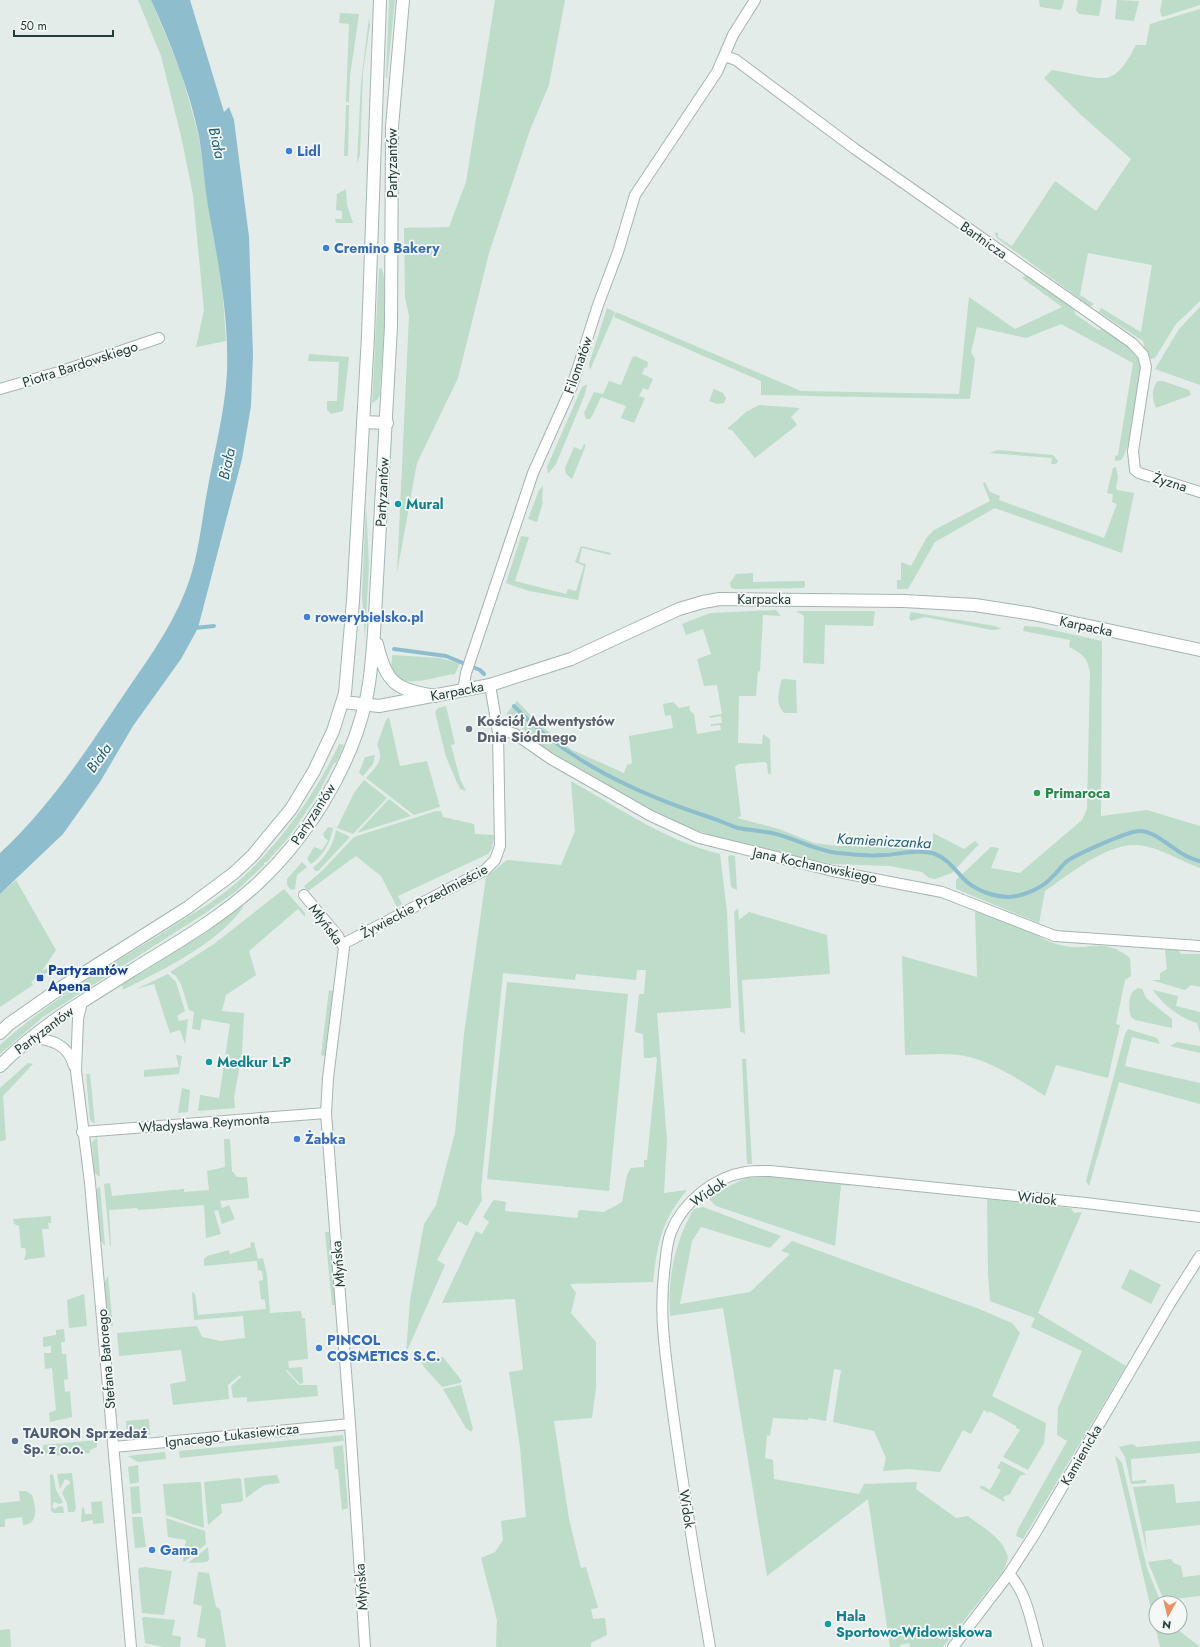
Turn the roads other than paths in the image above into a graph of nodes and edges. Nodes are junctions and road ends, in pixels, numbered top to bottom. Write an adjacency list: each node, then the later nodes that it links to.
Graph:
1 (380, 0): 7 (main road, Partyzantów)
2 (403, 0): 8 (main road, Partyzantów)
3 (755, 0): 4 (street, Filomatów)
4 (725, 56): 9 (street, Bartnicza); 14 (street, Filomatów)
5 (159, 338): 6 (street, Piotra Bardowskiego)
6 (0, 389)
7 (363, 422): 8 (main road); 16 (main road, Partyzantów)
8 (387, 423): 11 (main road, Partyzantów)
9 (1139, 473): 10 (street, Żyzna)
10 (1200, 492)
11 (374, 633): 15 (main road); 17 (main road, Partyzantów)
12 (1200, 650): 13 (main road, Karpacka)
13 (490, 685): 14 (main road, Karpacka); 18 (street)
14 (463, 690): 15 (main road, Karpacka)
15 (434, 696): 17 (main road, Karpacka)
16 (343, 702): 17 (main road, Karpacka); 23 (main road, Partyzantów)
17 (365, 706): 22 (main road, Partyzantów)
18 (498, 732): 20 (street, Żywieckie Przedmieście); 21 (street, Jana Kochanowskiego)
19 (304, 895): 20 (street, Młyńska)
20 (343, 944): 27 (street, Młyńska)
21 (1200, 946)
22 (82, 1002): 24 (main road, Partyzantów); 26 (street, Stefana Batorego)
23 (3, 1029)
24 (32, 1037): 25 (main road, Partyzantów); 26 (street, Stefana Batorego)
25 (0, 1066)
26 (76, 1072): 28 (street, Stefana Batorego)
27 (326, 1113): 28 (street, Władysława Reymonta); 31 (street, Młyńska)
28 (82, 1132): 32 (street, Stefana Batorego)
29 (1200, 1217): 36 (street, Widok)
30 (1200, 1256): 33 (street, Kamienicka)
31 (350, 1424): 32 (street, Ignacego Łukasiewicza); 35 (street, Młyńska)
32 (114, 1447): 34 (street, Stefana Batorego)
33 (1009, 1574): 37 (street, Kamienicka); 38 (street)
34 (131, 1647)
35 (365, 1647)
36 (710, 1647)
37 (952, 1647)
38 (1038, 1647)

